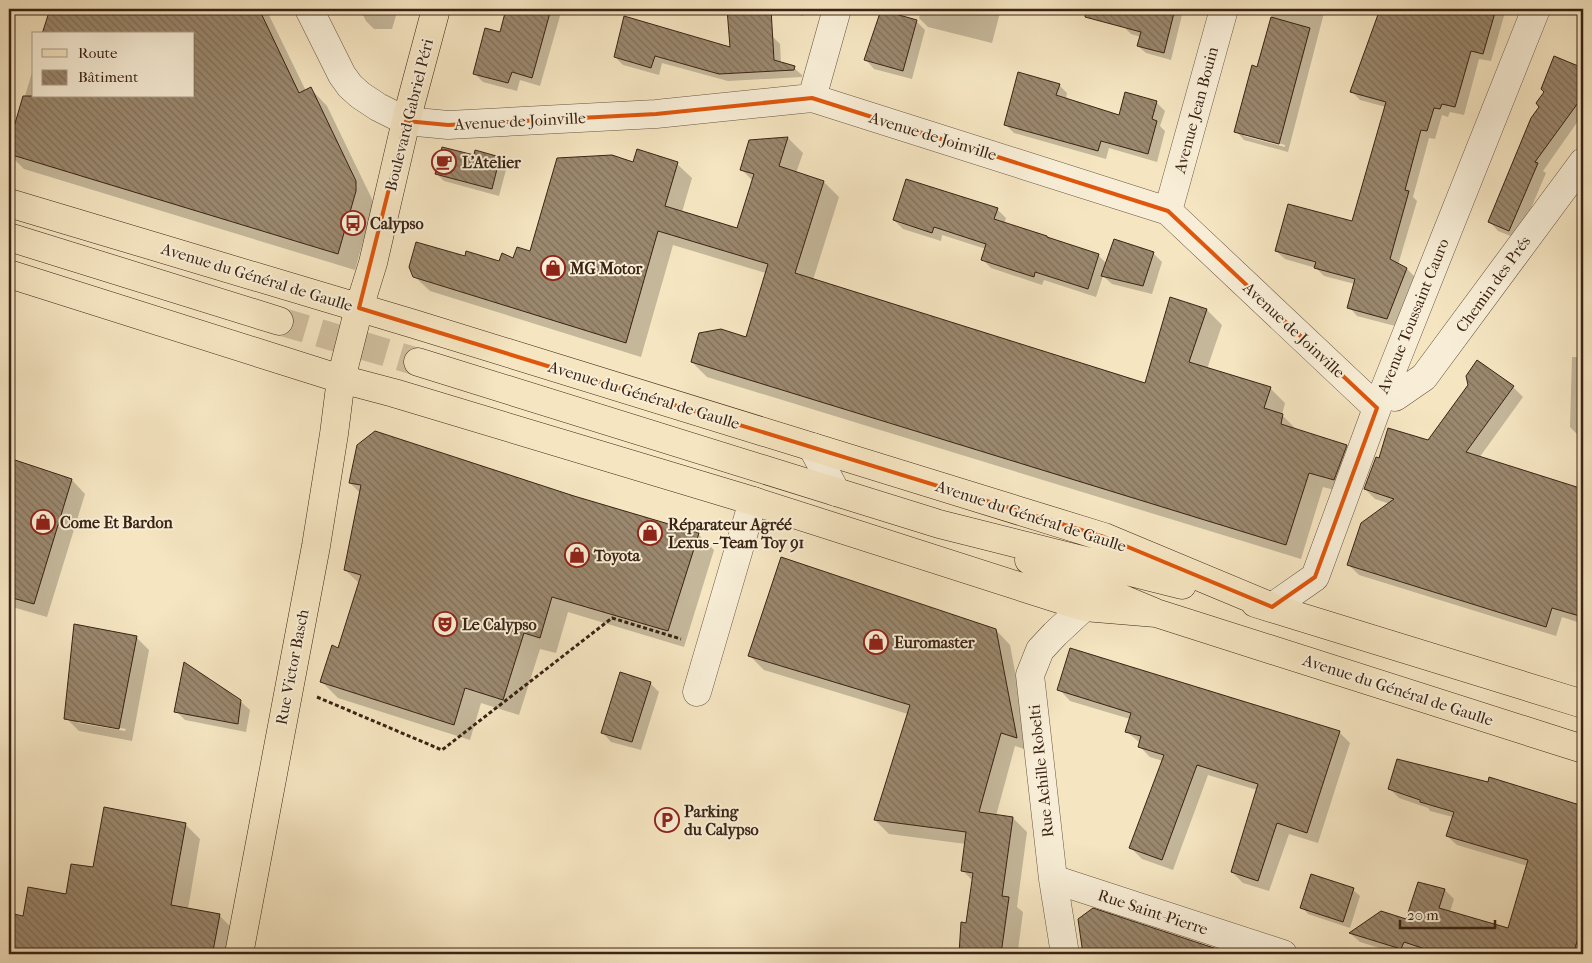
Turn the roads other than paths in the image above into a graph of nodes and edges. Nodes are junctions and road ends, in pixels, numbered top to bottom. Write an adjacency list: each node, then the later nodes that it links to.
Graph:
1 (309, 9): 7 (street)
2 (436, 9): 7 (main road, Boulevard Gabriel Péri)
3 (837, 9): 6 (street)
4 (1224, 9): 10 (street, Avenue Jean Bouin)
5 (1536, 9): 17 (street, Avenue Toussaint Cauro)
6 (812, 98): 7 (street, Avenue de Joinville); 10 (street, Avenue de Joinville)
7 (406, 121): 13 (main road, Boulevard Gabriel Péri)
8 (1583, 162): 17 (street, Chemin des Prés)
9 (9, 203): 13 (main road, Avenue du Général de Gaulle)
10 (1168, 211): 17 (street, Avenue de Joinville)
11 (9, 237): 14 (main road)
12 (9, 274): 16 (main road, Avenue du Général de Gaulle)
13 (359, 308): 16 (main road, Boulevard Gabriel Péri); 18 (main road, Avenue du Général de Gaulle)
14 (279, 321)
15 (418, 362): 19 (main road, Avenue du Général de Gaulle)
16 (342, 379): 20 (main road, Avenue du Général de Gaulle); 29 (main road, Rue Victor Basch)
17 (1386, 402): 23 (street, Avenue Toussaint Cauro)
18 (812, 447): 19 (street); 23 (main road, Avenue du Général de Gaulle)
19 (836, 492): 21 (main road, Avenue du Général de Gaulle)
20 (753, 502): 22 (main road, Avenue du Général de Gaulle); 25 (street)
21 (939, 524): 23 (main road, Avenue du Général de Gaulle); 24 (main road, Avenue du Général de Gaulle)
22 (1084, 607): 24 (main road, Avenue du Général de Gaulle); 28 (street, Rue Achille Robelti)
23 (1272, 607): 26 (main road, Avenue du Général de Gaulle)
24 (1156, 613): 27 (main road, Avenue du Général de Gaulle)
25 (697, 692)
26 (1583, 704)
27 (1583, 749)
28 (1053, 879): 30 (street, Rue Achille Robelti); 31 (street, Rue Saint-Pierre)
29 (239, 954)
30 (1065, 954)
31 (1282, 954)

